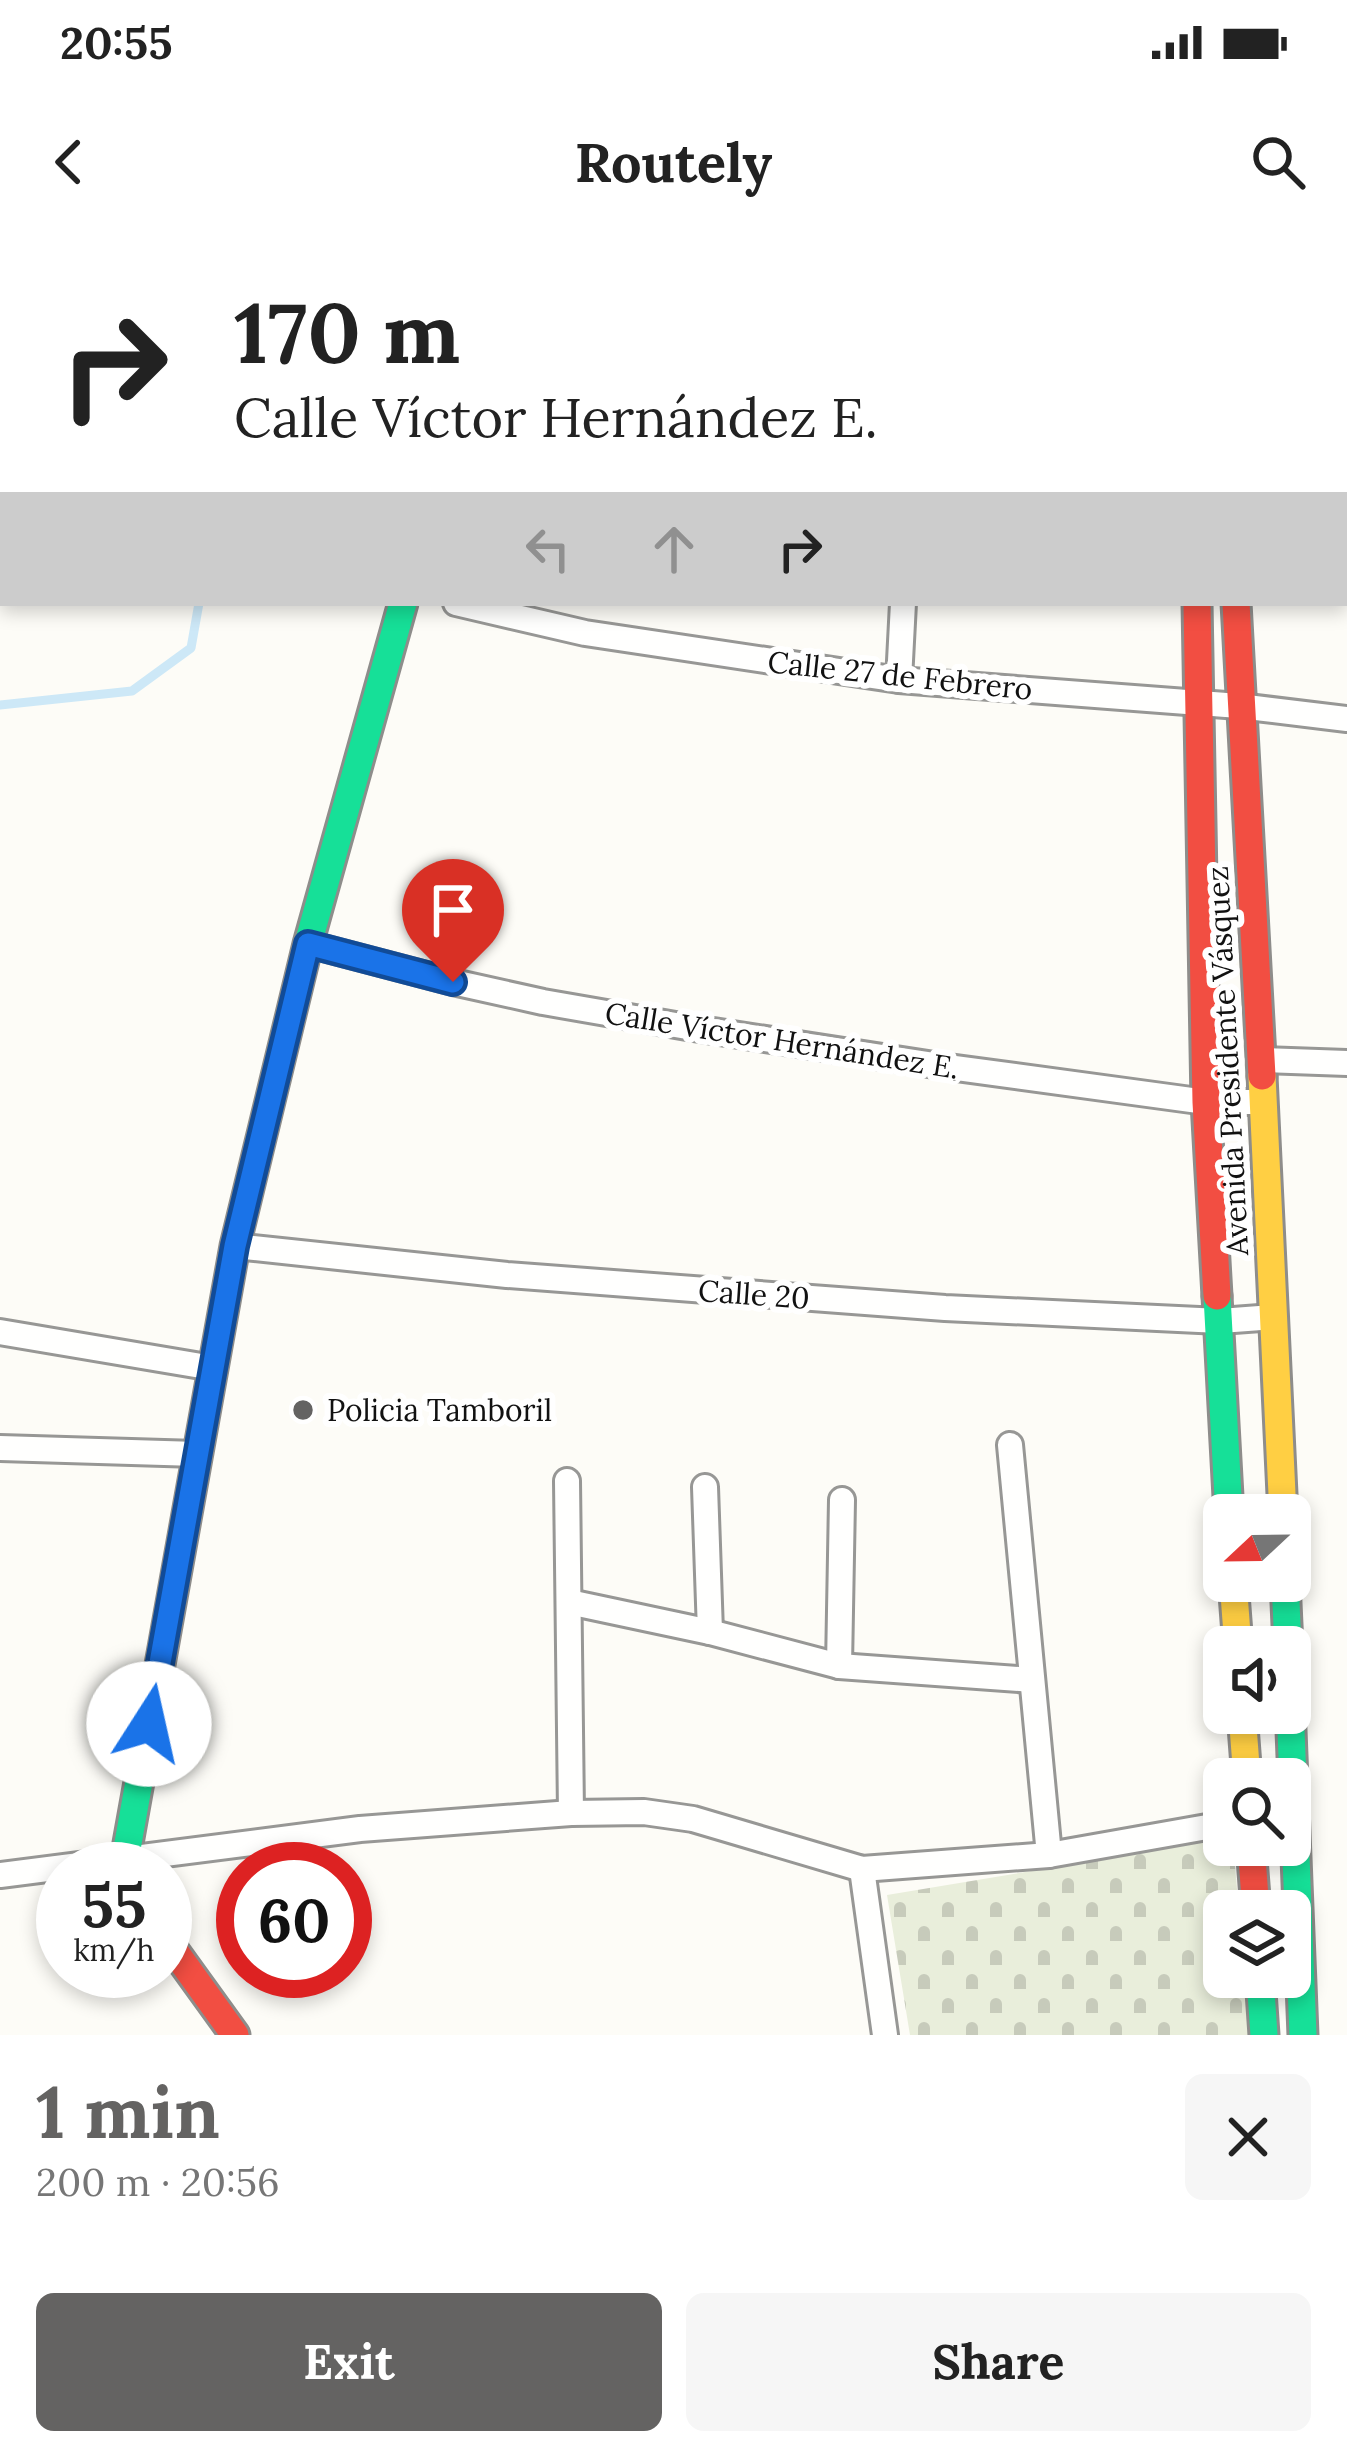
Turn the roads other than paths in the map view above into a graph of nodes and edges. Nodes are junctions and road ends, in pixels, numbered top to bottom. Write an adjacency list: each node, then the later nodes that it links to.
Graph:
1 (402, 606): 10 (street)
2 (469, 606): 6 (street, Calle 27 de Febrero)
3 (903, 606): 6 (street)
4 (1197, 606): 7 (street, Avenida Presidente Vásquez)
5 (1236, 606): 8 (street, Avenida Presidente Vásquez)
6 (899, 680): 7 (street, Calle 27 de Febrero)
7 (1200, 704): 8 (street, Calle 27 de Febrero); 13 (street, Avenida Presidente Vásquez)
8 (1240, 706): 9 (street, Calle 27 de Febrero); 11 (street, Avenida Presidente Vásquez)
9 (1347, 719)
10 (308, 944): 13 (street, Calle Víctor Hernández E.); 15 (street)
11 (1260, 1060): 12 (street); 14 (street, Avenida Presidente Vásquez)
12 (1347, 1063)
13 (1206, 1102): 14 (street, Calle Víctor Hernández E.); 17 (street, Avenida Presidente Vásquez)
14 (1262, 1102): 16 (street, Avenida Presidente Vásquez)
15 (235, 1246): 17 (street, Calle 20); 19 (street)
16 (1274, 1317): 17 (street, Calle 20); 26 (street, Avenida Presidente Vásquez)
17 (1220, 1321): 25 (street, Avenida Presidente Vásquez)
18 (0, 1332): 19 (street)
19 (213, 1368): 22 (street)
20 (1010, 1445): 31 (street)
21 (0, 1448): 22 (street)
22 (197, 1454): 34 (street)
23 (567, 1481): 28 (street)
24 (705, 1487): 29 (street)
25 (1228, 1494)
26 (1282, 1494)
27 (842, 1500): 30 (street)
28 (569, 1602): 29 (street); 32 (street)
29 (710, 1632): 30 (street)
30 (839, 1666): 31 (street)
31 (1032, 1680): 36 (street)
32 (571, 1813): 35 (street); 38 (street)
33 (1203, 1828): 36 (street)
34 (131, 1842)
35 (192, 1854)
36 (1049, 1856): 38 (street)
37 (1295, 1866): 46 (street)
38 (862, 1869): 44 (street)
39 (36, 1872): 40 (street)
40 (0, 1875)
41 (192, 1975): 43 (street)
42 (1262, 1998): 45 (street)
43 (235, 2035)
44 (885, 2035)
45 (1264, 2035)
46 (1303, 2035)

